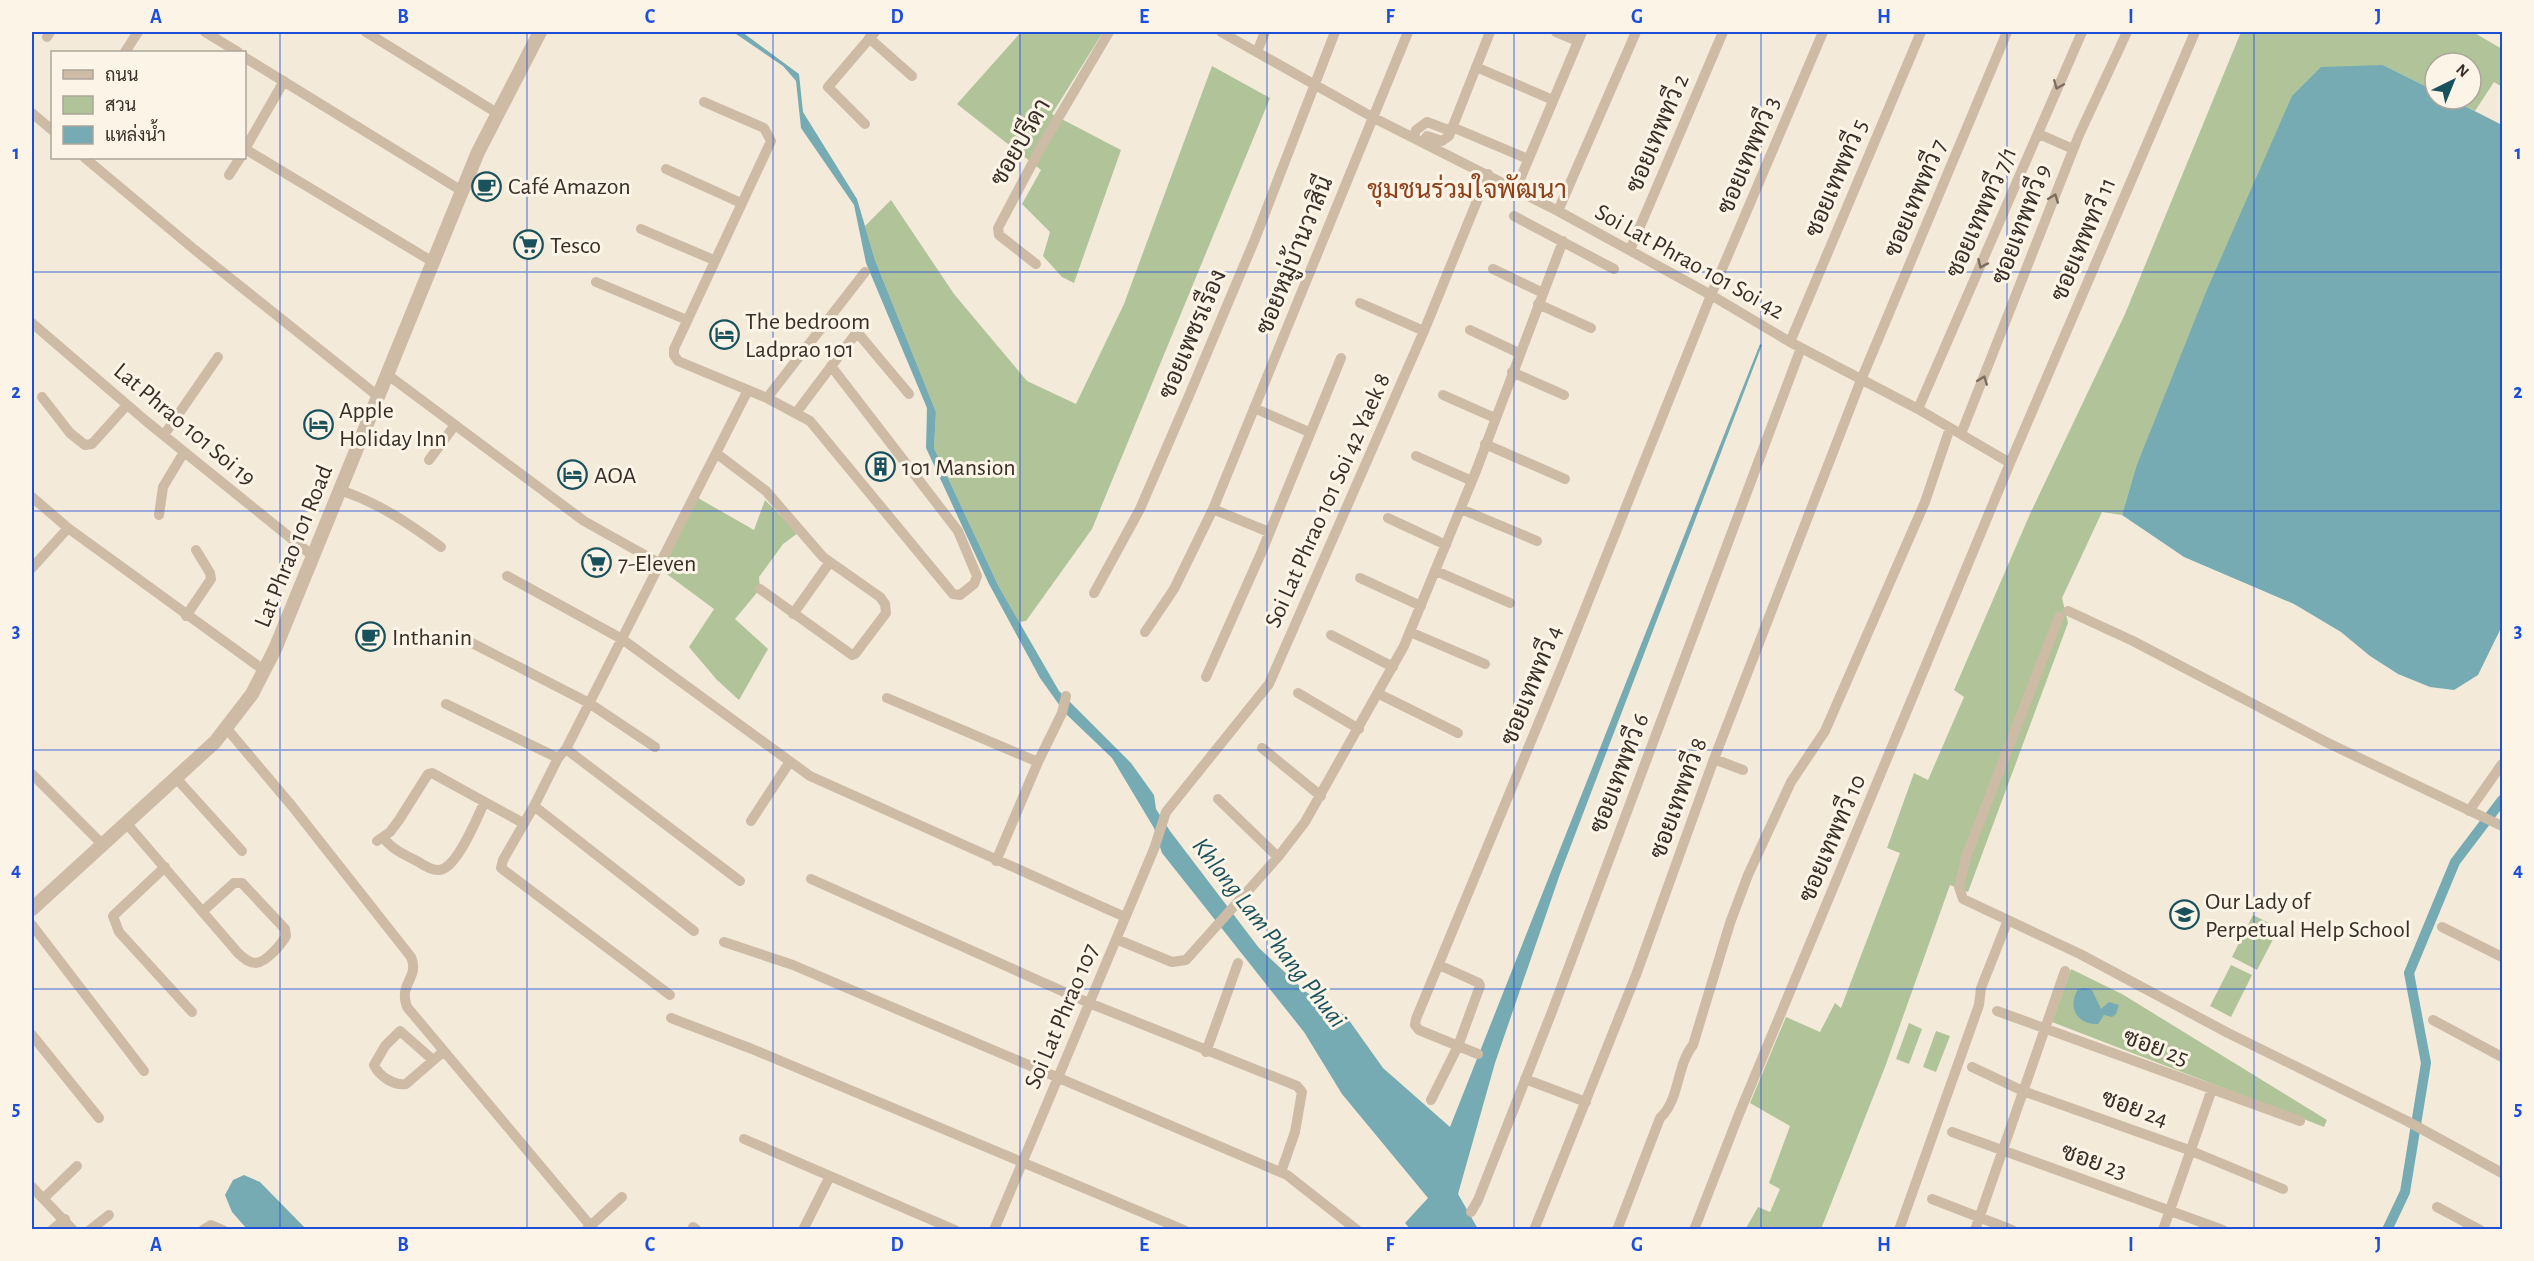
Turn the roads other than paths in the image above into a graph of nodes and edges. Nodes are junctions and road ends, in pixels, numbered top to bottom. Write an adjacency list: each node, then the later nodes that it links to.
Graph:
1 (138, 32): 23 (street)
2 (205, 32): 22 (street)
3 (366, 32): 35 (street)
4 (540, 32): 35 (street, Lat Phrao 101 Road)
5 (1109, 32): 61 (street, ซอยปรีดา)
6 (1221, 32): 26 (street, Soi Lat Phrao 101 Soi 42)
7 (1265, 32): 26 (street)
8 (1335, 32): 31 (street, ซอยเพชรเรือง)
9 (1408, 32): 36 (street, ซอยหมู่บ้านวาสินี)
10 (1490, 32): 28 (street)
11 (1556, 32): 21 (street)
12 (1636, 32): 54 (street)
13 (1723, 32): 58 (street, ซอยเทพทวี 2)
14 (1823, 32): 67 (street, ซอยเทพทวี 3)
15 (1921, 32): 75 (street, ซอยเทพทวี 5)
16 (2007, 32): 83 (street, ซอยเทพทวี 7)
17 (2082, 32): 40 (street, ซอยเทพทวี 7/1, one-way to 40)
18 (2127, 32): 43 (street, ซอยเทพทวี 9)
19 (2196, 32): 106 (street, ซอยเทพทวี 11)
20 (872, 35): 29 (street); 37 (street)
21 (1580, 36): 32 (street)
22 (221, 42): 24 (street); 25 (street)
23 (126, 51)
24 (216, 51)
25 (236, 51)
26 (1257, 52): 31 (street, Soi Lat Phrao 101 Soi 42)
27 (246, 58): 30 (street)
28 (1476, 67): 32 (street); 39 (street)
29 (912, 76)
30 (284, 81): 42 (street); 52 (street)
31 (1314, 85): 36 (street, Soi Lat Phrao 101 Soi 42); 129 (street, ซอยเพชรเรือง)
32 (1553, 100): 47 (street)
33 (704, 102): 53 (street)
34 (32, 113): 38 (street)
35 (497, 113): 52 (street, Lat Phrao 101 Road)
36 (1374, 118): 41 (street, Soi Lat Phrao 101 Soi 42); 92 (street, ซอยหมู่บ้านวาสินี)
37 (865, 124)
38 (51, 129)
39 (1451, 129): 41 (street); 47 (street)
40 (2039, 134): 43 (street); 93 (street, ซอยเทพทวี 7/1, one-way to 93)
41 (1419, 139): 49 (street, Soi Lat Phrao 101 Soi 42)
42 (246, 147)
43 (2073, 149): 99 (street, ซอยเทพทวี 9, one-way to 43)
44 (246, 150): 60 (street)
45 (87, 159): 89 (street)
46 (239, 159): 50 (street)
47 (1528, 159): 51 (street)
48 (666, 169): 53 (street)
49 (1488, 174): 51 (street, Soi Lat Phrao 101 Soi 42); 74 (street, Soi Lat Phrao 101 Soi 42 Yaek 8)
50 (229, 175)
51 (1516, 189): 54 (street, Soi Lat Phrao 101 Soi 42)
52 (462, 191): 60 (street, Lat Phrao 101 Road)
53 (741, 203): 59 (street)
54 (1558, 211): 58 (street, Soi Lat Phrao 101 Soi 42)
55 (1514, 216): 57 (street)
56 (641, 229): 59 (street)
57 (1563, 242): 63 (street); 66 (street)
58 (1630, 250): 67 (street, Soi Lat Phrao 101 Soi 42)
59 (714, 260): 70 (street)
60 (433, 262): 82 (street, Lat Phrao 101 Road)
61 (1036, 264)
62 (1493, 269): 66 (street)
63 (1614, 269)
64 (865, 272): 90 (street)
65 (596, 282): 70 (street)
66 (1543, 292): 69 (street)
67 (1711, 295): 75 (street, Soi Lat Phrao 101 Soi 42); 191 (street, ซอยเทพทวี 4)
68 (1360, 303): 74 (street)
69 (1538, 304): 72 (street); 77 (street)
70 (687, 320): 84 (street)
71 (32, 323): 91 (street, Lat Phrao 101 Soi 19)
72 (1591, 328)
73 (1470, 330): 77 (street)
74 (1424, 331): 168 (street, Soi Lat Phrao 101 Soi 42 Yaek 8)
75 (1790, 342): 76 (street, Soi Lat Phrao 101 Soi 42)
76 (1801, 348): 83 (street, Soi Lat Phrao 101 Soi 42); 210 (street, ซอยเทพทวี 6)
77 (1519, 353): 81 (street)
78 (218, 357): 100 (street)
79 (1341, 358): 98 (street)
80 (831, 366): 85 (street); 94 (street); 94 (street)
81 (1512, 372): 87 (street); 95 (street)
82 (388, 375): 89 (street, Lat Phrao 101 Road); 96 (street)
83 (1861, 380): 93 (street, Soi Lat Phrao 101 Soi 42); 156 (street, ซอยเทพทวี 8)
84 (748, 390): 90 (street); 103 (street)
85 (909, 394)
86 (1443, 395): 95 (street)
87 (1563, 395)
88 (42, 397): 91 (street)
89 (379, 397): 109 (street, Lat Phrao 101 Road)
90 (767, 398): 94 (street)
91 (127, 405): 100 (street, Lat Phrao 101 Soi 19)
92 (1254, 408): 98 (street); 111 (street, ซอยหมู่บ้านวาสินี)
93 (1918, 409): 97 (street, Soi Lat Phrao 101 Soi 42)
94 (796, 413)
95 (1495, 418): 101 (street)
96 (455, 425): 105 (street); 123 (street)
97 (1950, 428): 99 (street, Soi Lat Phrao 101 Soi 42); 249 (street)
98 (1309, 432): 116 (street)
99 (1961, 434): 106 (street, Soi Lat Phrao 101 Soi 42)
100 (164, 435): 102 (street, Lat Phrao 101 Soi 19)
101 (1485, 444): 107 (street); 108 (street)
102 (184, 452): 113 (street); 121 (street, Lat Phrao 101 Soi 19)
103 (716, 453): 122 (street); 123 (street)
104 (1416, 456): 108 (street)
105 (429, 460)
106 (2010, 463): 250 (street, ซอยเทพทวี 10)
107 (1566, 479)
108 (1472, 481): 112 (street)
109 (340, 490): 119 (street); 121 (street, Lat Phrao 101 Road)
110 (32, 496): 115 (street)
111 (1213, 509): 116 (street); 134 (street, ซอยหมู่บ้านวาสินี)
112 (1461, 509): 117 (street); 118 (street)
113 (159, 515)
114 (1388, 518): 118 (street)
115 (68, 528): 124 (street); 133 (street)
116 (1269, 532): 142 (street)
117 (1537, 541)
118 (1446, 545): 125 (street)
119 (441, 547)
120 (196, 550): 133 (street)
121 (313, 556): 141 (street, Lat Phrao 101 Road)
122 (830, 562): 132 (street); 132 (street)
123 (659, 563): 137 (street)
124 (32, 568)
125 (1436, 571): 130 (street); 131 (street)
126 (507, 576): 137 (street)
127 (1360, 578): 131 (street)
128 (760, 589): 132 (street)
129 (1094, 593)
130 (1510, 603)
131 (1421, 606): 135 (street)
132 (793, 614)
133 (186, 616): 141 (street)
134 (1145, 632)
135 (1410, 632): 139 (street); 140 (street)
136 (1331, 635): 140 (street)
137 (622, 639): 147 (street); 158 (street)
138 (470, 642): 147 (street)
139 (1485, 664)
140 (1393, 667): 144 (street)
141 (265, 671): 149 (street, Lat Phrao 101 Road)
142 (1206, 677)
143 (1298, 693): 150 (street)
144 (1378, 694): 150 (street); 151 (street)
145 (1066, 696): 157 (street)
146 (887, 698): 157 (street)
147 (589, 703): 152 (street); 154 (street)
148 (446, 704): 155 (street)
149 (226, 729): 162 (street, Lat Phrao 101 Road); 202 (street)
150 (1359, 729): 163 (street)
151 (1458, 733)
152 (655, 747)
153 (1262, 748): 163 (street)
154 (566, 749): 155 (street); 179 (street)
155 (558, 758): 166 (street)
156 (1714, 759): 160 (street); 214 (street, ซอยเทพทวี 8)
157 (1038, 762): 175 (street)
158 (789, 763): 169 (street); 175 (street)
159 (2502, 764): 167 (street)
160 (1743, 770)
161 (32, 774): 173 (street)
162 (176, 778): 171 (street, Lat Phrao 101 Road); 174 (street)
163 (1321, 796): 176 (street)
164 (1218, 799): 176 (street)
165 (484, 803): 165 (street); 170 (street)
166 (534, 806): 170 (street); 186 (street)
167 (2469, 811): 172 (street); 183 (street)
168 (1164, 817): 182 (street, Soi Lat Phrao 107)
169 (751, 821)
170 (523, 823): 193 (street)
171 (127, 824): 173 (street, Lat Phrao 101 Road); 177 (street)
172 (2500, 825)
173 (103, 845): 180 (street, Lat Phrao 101 Road)
174 (242, 851)
175 (996, 861): 182 (street)
176 (1274, 862): 187 (street)
177 (165, 867): 181 (street); 196 (street)
178 (811, 879): 194 (street)
179 (740, 881)
180 (32, 909)
181 (203, 910): 181 (street)
182 (1125, 917): 187 (street, Soi Lat Phrao 107)
183 (2008, 920): 224 (street); 251 (street)
184 (32, 926): 208 (street)
185 (2442, 927): 189 (street)
186 (694, 931)
187 (1116, 939): 194 (street, Soi Lat Phrao 107)
188 (724, 942): 209 (street)
189 (2502, 957)
190 (1238, 963): 203 (street)
191 (1439, 964): 201 (street); 201 (street, ซอยเทพทวี 4)
192 (2065, 971): 199 (street)
193 (669, 995)
194 (1089, 1003): 203 (street); 209 (street, Soi Lat Phrao 107)
195 (1997, 1011): 199 (street, ซอย 25)
196 (192, 1012)
197 (671, 1018): 221 (street)
198 (2433, 1020): 205 (street)
199 (2046, 1029): 211 (street, ซอย 25); 212 (street)
200 (32, 1035): 215 (street)
201 (1458, 1046): 204 (street, ซอยเทพทวี 4); 213 (street)
202 (444, 1051): 206 (street); 237 (street)
203 (1206, 1052): 223 (street)
204 (1478, 1054)
205 (2502, 1057)
206 (433, 1060): 206 (street)
207 (1972, 1067): 212 (street, ซอย 24)
208 (144, 1071)
209 (1058, 1076): 221 (street, Soi Lat Phrao 107); 223 (street)
210 (1525, 1079): 214 (street); 233 (street, ซอยเทพทวี 6)
211 (2212, 1089): 216 (street, ซอย 25); 219 (street)
212 (2023, 1091): 219 (street, ซอย 24); 220 (street)
213 (1431, 1100)
214 (1586, 1102): 248 (street, ซอยเทพทวี 8)
215 (99, 1118)
216 (2300, 1121)
217 (1952, 1132): 220 (street, ซอย 23)
218 (744, 1139): 225 (street)
219 (2190, 1150): 227 (street, ซอย 24); 232 (street)
220 (2003, 1151): 232 (street, ซอย 23); 235 (street)
221 (1023, 1161): 245 (street, Soi Lat Phrao 107); 246 (street)
222 (77, 1166): 229 (street)
223 (1281, 1172): 247 (street)
224 (2502, 1173)
225 (830, 1176): 243 (street); 244 (street)
226 (32, 1187): 229 (street)
227 (2283, 1189)
228 (622, 1197): 237 (street)
229 (44, 1198): 236 (street)
230 (1932, 1199): 235 (street)
231 (2437, 1207): 256 (street)
232 (2169, 1210): 254 (street); 255 (street, ซอย 23)
233 (1471, 1212)
234 (109, 1215): 240 (street)
235 (1979, 1218): 252 (street); 253 (street)
236 (65, 1219): 238 (street); 239 (street)
237 (590, 1228)
238 (52, 1230)
239 (73, 1230)
240 (90, 1230)
241 (203, 1230): 242 (street)
242 (223, 1230)
243 (803, 1230)
244 (955, 1230)
245 (994, 1230)
246 (1184, 1230)
247 (1357, 1230)
248 (1534, 1230)
249 (1617, 1230)
250 (1694, 1230)
251 (1899, 1230)
252 (1976, 1230)
253 (2012, 1230)
254 (2163, 1230)
255 (2223, 1230)
256 (2480, 1230)

